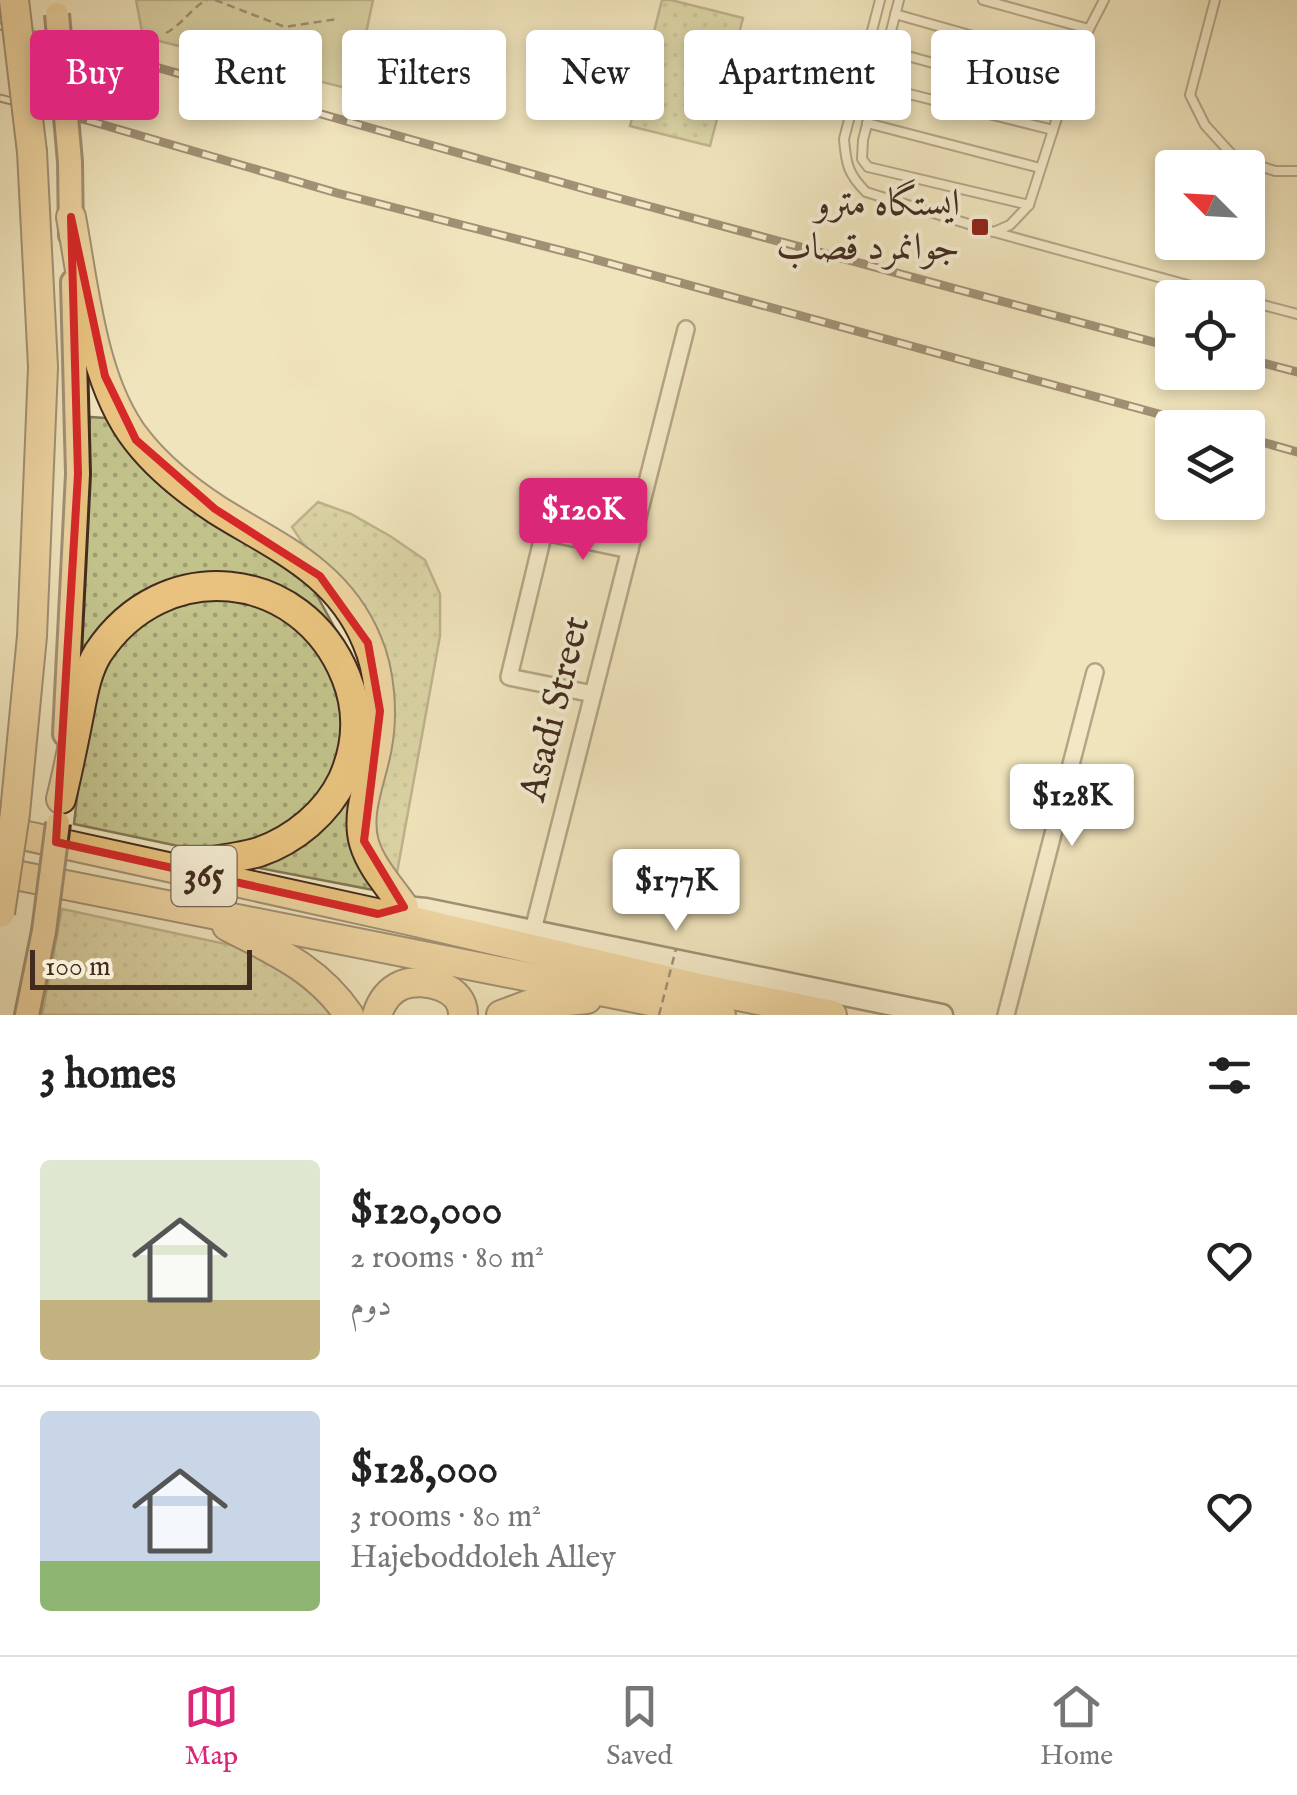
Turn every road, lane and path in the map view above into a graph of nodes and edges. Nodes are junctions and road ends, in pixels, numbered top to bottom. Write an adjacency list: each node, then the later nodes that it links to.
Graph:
1 (14, 0): 36 (highway, bridge)
2 (207, 0): 17 (path)
3 (215, 0): 11 (path)
4 (245, 0): 11 (path)
5 (880, 0): 27 (lane)
6 (899, 0): 12 (lane)
7 (983, 0): 14 (lane)
8 (1104, 0): 14 (lane)
9 (1215, 0): 24 (lane)
10 (56, 7): 26 (main road, bridge)
11 (242, 10): 13 (path)
12 (895, 14): 15 (lane); 16 (lane)
13 (337, 19)
14 (1089, 29)
15 (891, 30)
16 (952, 30)
17 (166, 33)
18 (911, 94): 22 (lane)
19 (868, 120): 21 (lane)
20 (1057, 120): 22 (lane)
21 (867, 123): 23 (lane); 25 (lane)
22 (1054, 130): 23 (lane)
23 (1040, 168): 25 (lane)
24 (1297, 171)
25 (1029, 205): 27 (lane)
26 (71, 217): 35 (main road); 39 (highway)
27 (994, 232): 28 (lane)
28 (1169, 280)
29 (1265, 306): 30 (lane)
30 (1297, 314)
31 (686, 329): 32 (street, Asadi Street)
32 (630, 550): 34 (street, Asadi Street); 34 (street)
33 (1095, 672): 42 (street)
34 (593, 694): 43 (street, Asadi Street)
35 (60, 811): 37 (highway); 48 (main road, bridge)
36 (8, 822): 37 (highway, 365); 41 (highway, bridge)
37 (168, 868): 39 (highway, 365)
38 (0, 872): 40 (highway, 365)
39 (391, 910): 43 (street); 55 (highway, 365)
40 (199, 912): 47 (highway, 365); 49 (highway)
41 (0, 913)
42 (1031, 920): 45 (lane)
43 (533, 930): 56 (street)
44 (676, 949): 53 (path, bridge)
45 (1021, 958): 46 (street)
46 (1011, 996): 57 (lane)
47 (632, 1006): 52 (highway); 54 (highway, 365)
48 (28, 1015)
49 (349, 1015)
50 (377, 1015): 51 (highway)
51 (463, 1015)
52 (500, 1015)
53 (659, 1015)
54 (721, 1015)
55 (832, 1015)
56 (942, 1015)
57 (1006, 1015)

